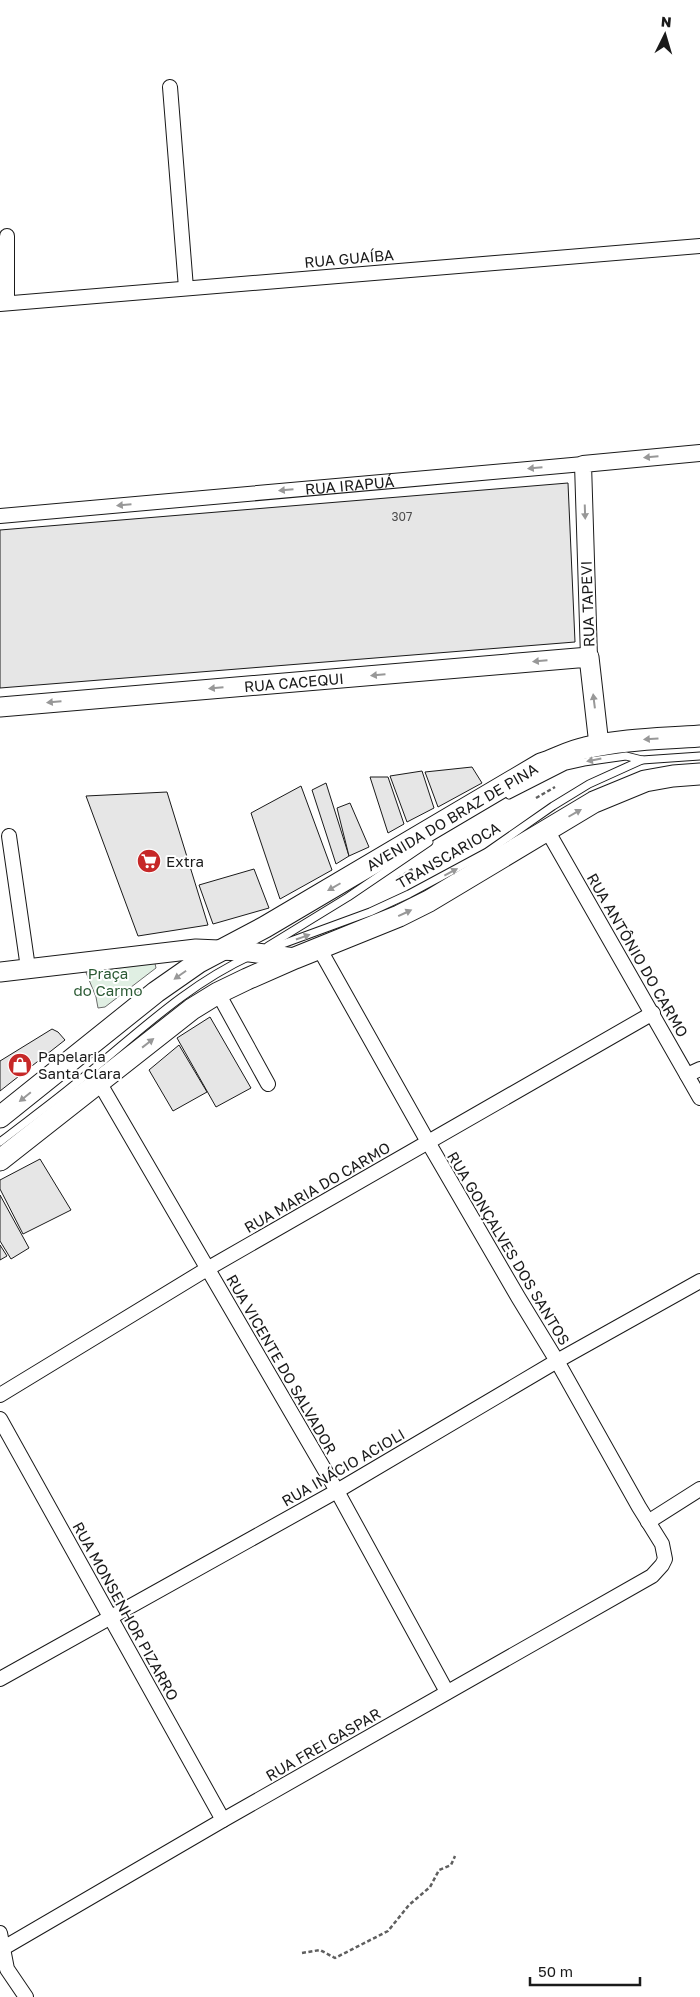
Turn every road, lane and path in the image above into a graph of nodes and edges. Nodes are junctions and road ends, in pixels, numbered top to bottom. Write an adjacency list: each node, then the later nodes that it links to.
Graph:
1 (170, 87): 4 (street)
2 (7, 236): 5 (street)
3 (700, 246): 4 (street, RUA GUAÍBA)
4 (186, 288): 5 (street, RUA GUAÍBA)
5 (3, 304)
6 (700, 453): 7 (street, RUA IRAPUÁ, one-way to 7)
7 (583, 464): 8 (street, RUA IRAPUÁ, one-way to 8); 9 (street, RUA TAPEVI, one-way to 9)
8 (0, 516)
9 (589, 657): 10 (main road, RUA CACEQUI, one-way to 10); 12 (main road, RUA TAPEVI, one-way to 9)
10 (0, 707)
11 (700, 736): 12 (main road, AVENIDA DO BRAZ DE PINA, one-way to 12)
12 (599, 744): 23 (main road, AVENIDA DO BRAZ DE PINA, one-way to 23)
13 (700, 756): 14 (lane, TRANSCARIOCA)
14 (642, 760): 18 (lane, TRANSCARIOCA, one-way to 18); 24 (lane, TRANSCARIOCA, one-way to 14)
15 (700, 774): 19 (main road, one-way to 15)
16 (554, 787): 17 (path)
17 (536, 798)
18 (499, 800)
19 (548, 830): 22 (main road, one-way to 19); 29 (street, RUA ANTÔNIO DO CARMO)
20 (9, 836): 26 (street)
21 (439, 836): 24 (lane, TRANSCARIOCA)
22 (319, 948): 25 (main road); 37 (street, RUA GONÇALVES DOS SANTOS)
23 (222, 950): 24 (main road, AVENIDA DO BRAZ DE PINA); 26 (main road, AVENIDA DO BRAZ DE PINA); 35 (main road, one-way to 35)
24 (257, 953): 25 (main road, AVENIDA DO BRAZ DE PINA); 36 (lane, TRANSCARIOCA)
25 (295, 958): 28 (main road)
26 (28, 968): 27 (main road, AVENIDA DO BRAZ DE PINA)
27 (0, 972)
28 (218, 993): 32 (main road, one-way to 28); 33 (street)
29 (653, 1013): 31 (street, RUA ANTÔNIO DO CARMO); 37 (street, RUA MARIA DO CARMO)
30 (700, 1069): 31 (street)
31 (687, 1076): 34 (street, RUA ANTÔNIO DO CARMO)
32 (99, 1082): 38 (main road); 39 (street, RUA VICENTE DO SALVADOR)
33 (268, 1084)
34 (700, 1098)
35 (0, 1117)
36 (0, 1142)
37 (428, 1142): 39 (street, RUA MARIA DO CARMO); 41 (street, RUA GONÇALVES DOS SANTOS)
38 (0, 1160)
39 (207, 1269): 42 (street, RUA MARIA DO CARMO); 45 (street, RUA VICENTE DO SALVADOR)
40 (700, 1281): 41 (street, RUA INÁCIO ACIOLI)
41 (557, 1362): 45 (street, RUA INÁCIO ACIOLI); 46 (street, RUA GONÇALVES DOS SANTOS)
42 (0, 1395)
43 (0, 1419): 48 (street, RUA MONSENHOR PIZARRO)
44 (700, 1489): 46 (street)
45 (337, 1491): 48 (street, RUA INÁCIO ACIOLI); 50 (street, RUA VICENTE DO SALVADOR)
46 (648, 1522): 47 (street, RUA GONÇALVES DOS SANTOS)
47 (662, 1565): 50 (street, RUA FREI GASPAR)
48 (110, 1616): 49 (street, RUA INÁCIO ACIOLI); 51 (street, RUA MONSENHOR PIZARRO)
49 (0, 1679)
50 (447, 1692): 51 (street, RUA FREI GASPAR)
51 (223, 1820): 54 (street, RUA FREI GASPAR)
52 (455, 1856): 55 (path)
53 (0, 1934): 54 (street)
54 (1, 1950): 56 (street)
55 (302, 1953)
56 (26, 1997)

